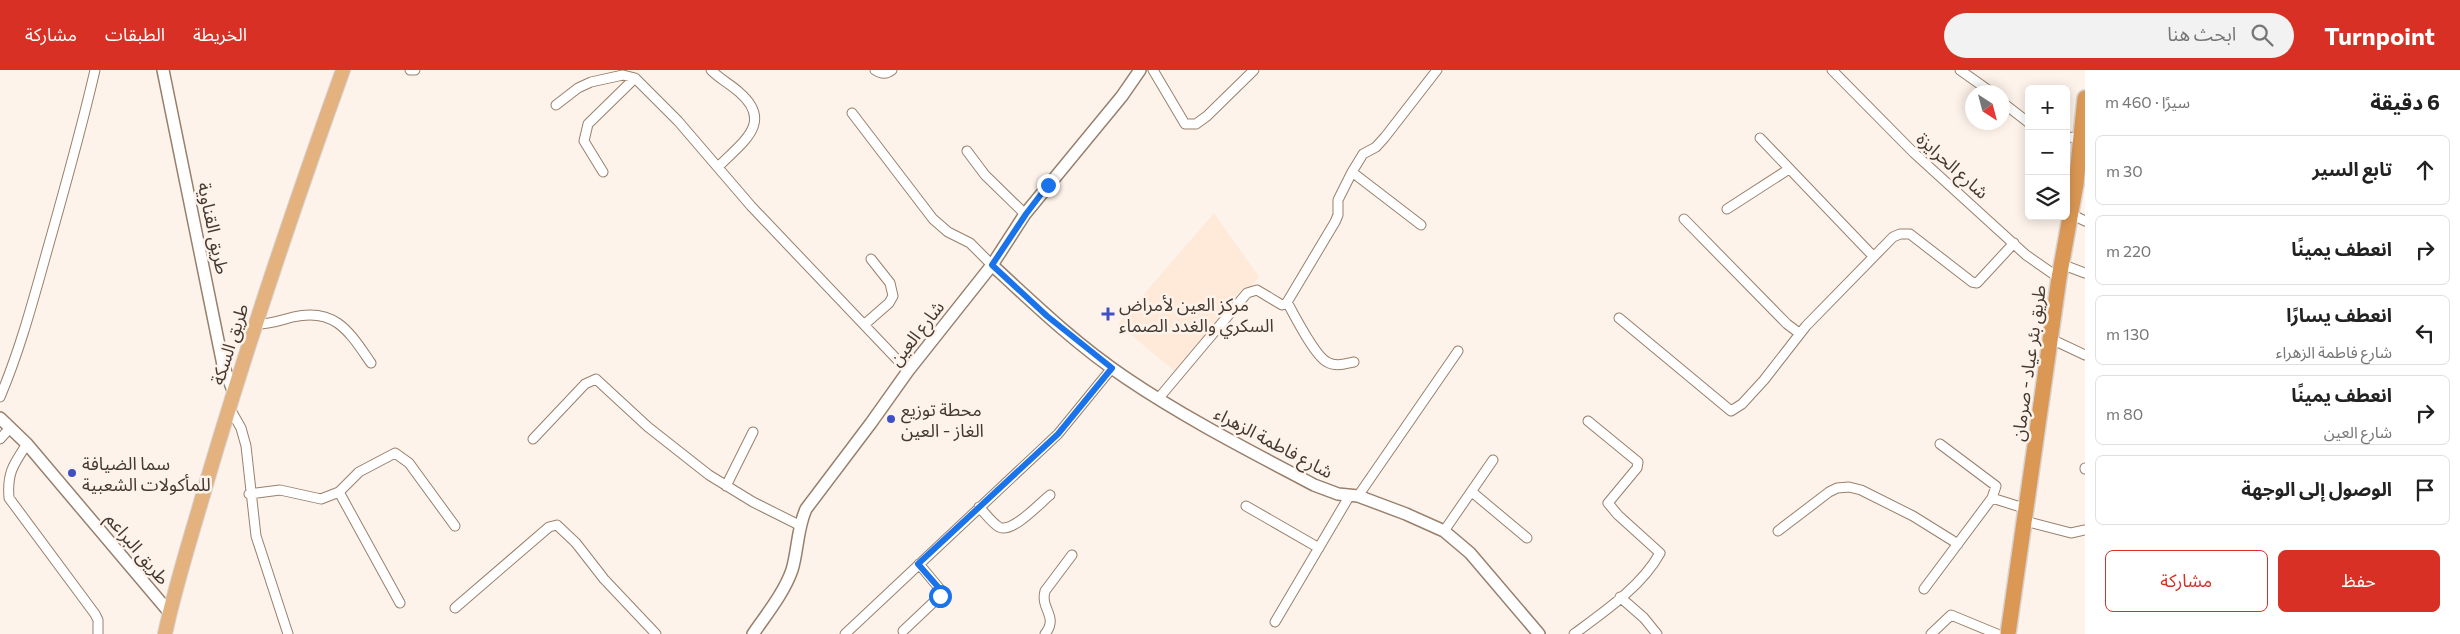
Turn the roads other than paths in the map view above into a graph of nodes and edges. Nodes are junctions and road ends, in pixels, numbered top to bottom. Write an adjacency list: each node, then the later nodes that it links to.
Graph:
1 (95, 70): 56 (street)
2 (163, 70): 55 (street, طريق القناوية)
3 (343, 70): 45 (main road, طريق السكة)
4 (410, 70): 5 (street)
5 (415, 70)
6 (711, 70): 26 (street)
7 (875, 70): 8 (street)
8 (892, 70)
9 (1140, 70): 32 (street, شارع العين)
10 (1153, 70): 11 (street)
11 (1254, 70)
12 (1437, 70): 29 (street)
13 (1832, 70): 37 (street, شارع الحرايزة)
14 (1960, 70): 16 (street)
15 (635, 78): 18 (street); 26 (street); 28 (street)
16 (1981, 85)
17 (2085, 98): 23 (highway, طريق بئر عياد - صرمان)
18 (556, 104)
19 (2010, 108): 21 (street)
20 (852, 113): 40 (street)
21 (2025, 120)
22 (1760, 138): 27 (street)
23 (2074, 138): 30 (highway, طريق بئر عياد - صرمان)
24 (967, 151): 32 (street)
25 (2085, 156): 30 (street)
26 (718, 167): 46 (street)
27 (1789, 169): 31 (street); 38 (street)
28 (603, 172)
29 (1352, 172): 36 (street); 43 (street)
30 (2076, 184): 33 (highway, طريق بئر عياد - صرمان)
31 (1727, 208)
32 (1026, 214): 40 (street, شارع العين)
33 (2071, 214): 35 (street); 41 (highway, طريق بئر عياد - صرمان)
34 (1684, 219): 47 (street)
35 (2085, 221)
36 (1421, 225)
37 (2014, 243): 38 (street); 41 (street, شارع الحرايزة)
38 (1873, 256): 47 (street)
39 (871, 259): 46 (street)
40 (992, 265): 53 (street, شارع فاطمة الزهراء); 54 (street, شارع العين)
41 (2060, 271): 42 (street, شارع الحرايزة); 48 (highway, طريق بئر عياد - صرمان)
42 (2085, 273)
43 (1287, 302): 51 (street); 57 (street)
44 (1619, 318): 47 (street)
45 (255, 324): 52 (street); 55 (main road, طريق السكة)
46 (866, 324): 54 (street)
47 (1799, 333)
48 (2051, 339): 50 (street); 77 (highway, طريق بئر عياد - صرمان)
49 (1458, 351): 73 (street)
50 (2085, 355)
51 (1354, 362)
52 (371, 363)
53 (1112, 368): 57 (street, شارع فاطمة الزهراء); 76 (street)
54 (908, 371): 78 (street, شارع العين)
55 (234, 393): 58 (main road, طريق السكة)
56 (0, 397)
57 (1158, 399): 73 (street, شارع فاطمة الزهراء)
58 (229, 407): 71 (street); 92 (main road, طريق السكة)
59 (0, 418): 61 (street, طريق البراعم)
60 (1588, 421): 89 (street)
61 (10, 428): 63 (street); 65 (street, طريق البراعم)
62 (753, 432): 68 (street)
63 (0, 439)
64 (533, 439): 68 (street)
65 (26, 444): 92 (street, طريق البراعم); 96 (street)
66 (1940, 444): 74 (street)
67 (1493, 460): 70 (street)
68 (726, 486): 78 (street)
69 (339, 492): 71 (street); 79 (street); 90 (street)
70 (1472, 492): 81 (street); 83 (street)
71 (250, 494): 98 (street)
72 (1050, 494): 76 (street)
73 (1354, 495): 81 (street, شارع فاطمة الزهراء); 85 (street)
74 (1992, 498): 77 (street); 84 (street)
75 (1246, 506): 85 (street)
76 (979, 507): 87 (street)
77 (2026, 515): 80 (street); 107 (highway, طريق بئر عياد - صرمان)
78 (799, 525): 95 (street, شارع العين)
79 (454, 526)
80 (2085, 530)
81 (1444, 531): 102 (street, شارع فاطمة الزهراء)
82 (1778, 531): 84 (street)
83 (1526, 538)
84 (1958, 544): 88 (street)
85 (1318, 548): 93 (street)
86 (1072, 556): 101 (street)
87 (918, 564): 94 (street); 100 (street)
88 (1924, 590)
89 (1620, 597): 103 (street); 104 (street)
90 (400, 603)
91 (455, 608): 99 (street)
92 (169, 612): 97 (main road, طريق السكة)
93 (1275, 622)
94 (903, 631)
95 (754, 633)
96 (98, 634)
97 (165, 634)
98 (288, 634)
99 (656, 634)
100 (844, 634)
101 (1045, 634)
102 (1539, 634)
103 (1574, 634)
104 (1657, 634)
105 (1931, 634): 106 (street)
106 (1997, 634)
107 (2008, 634)

